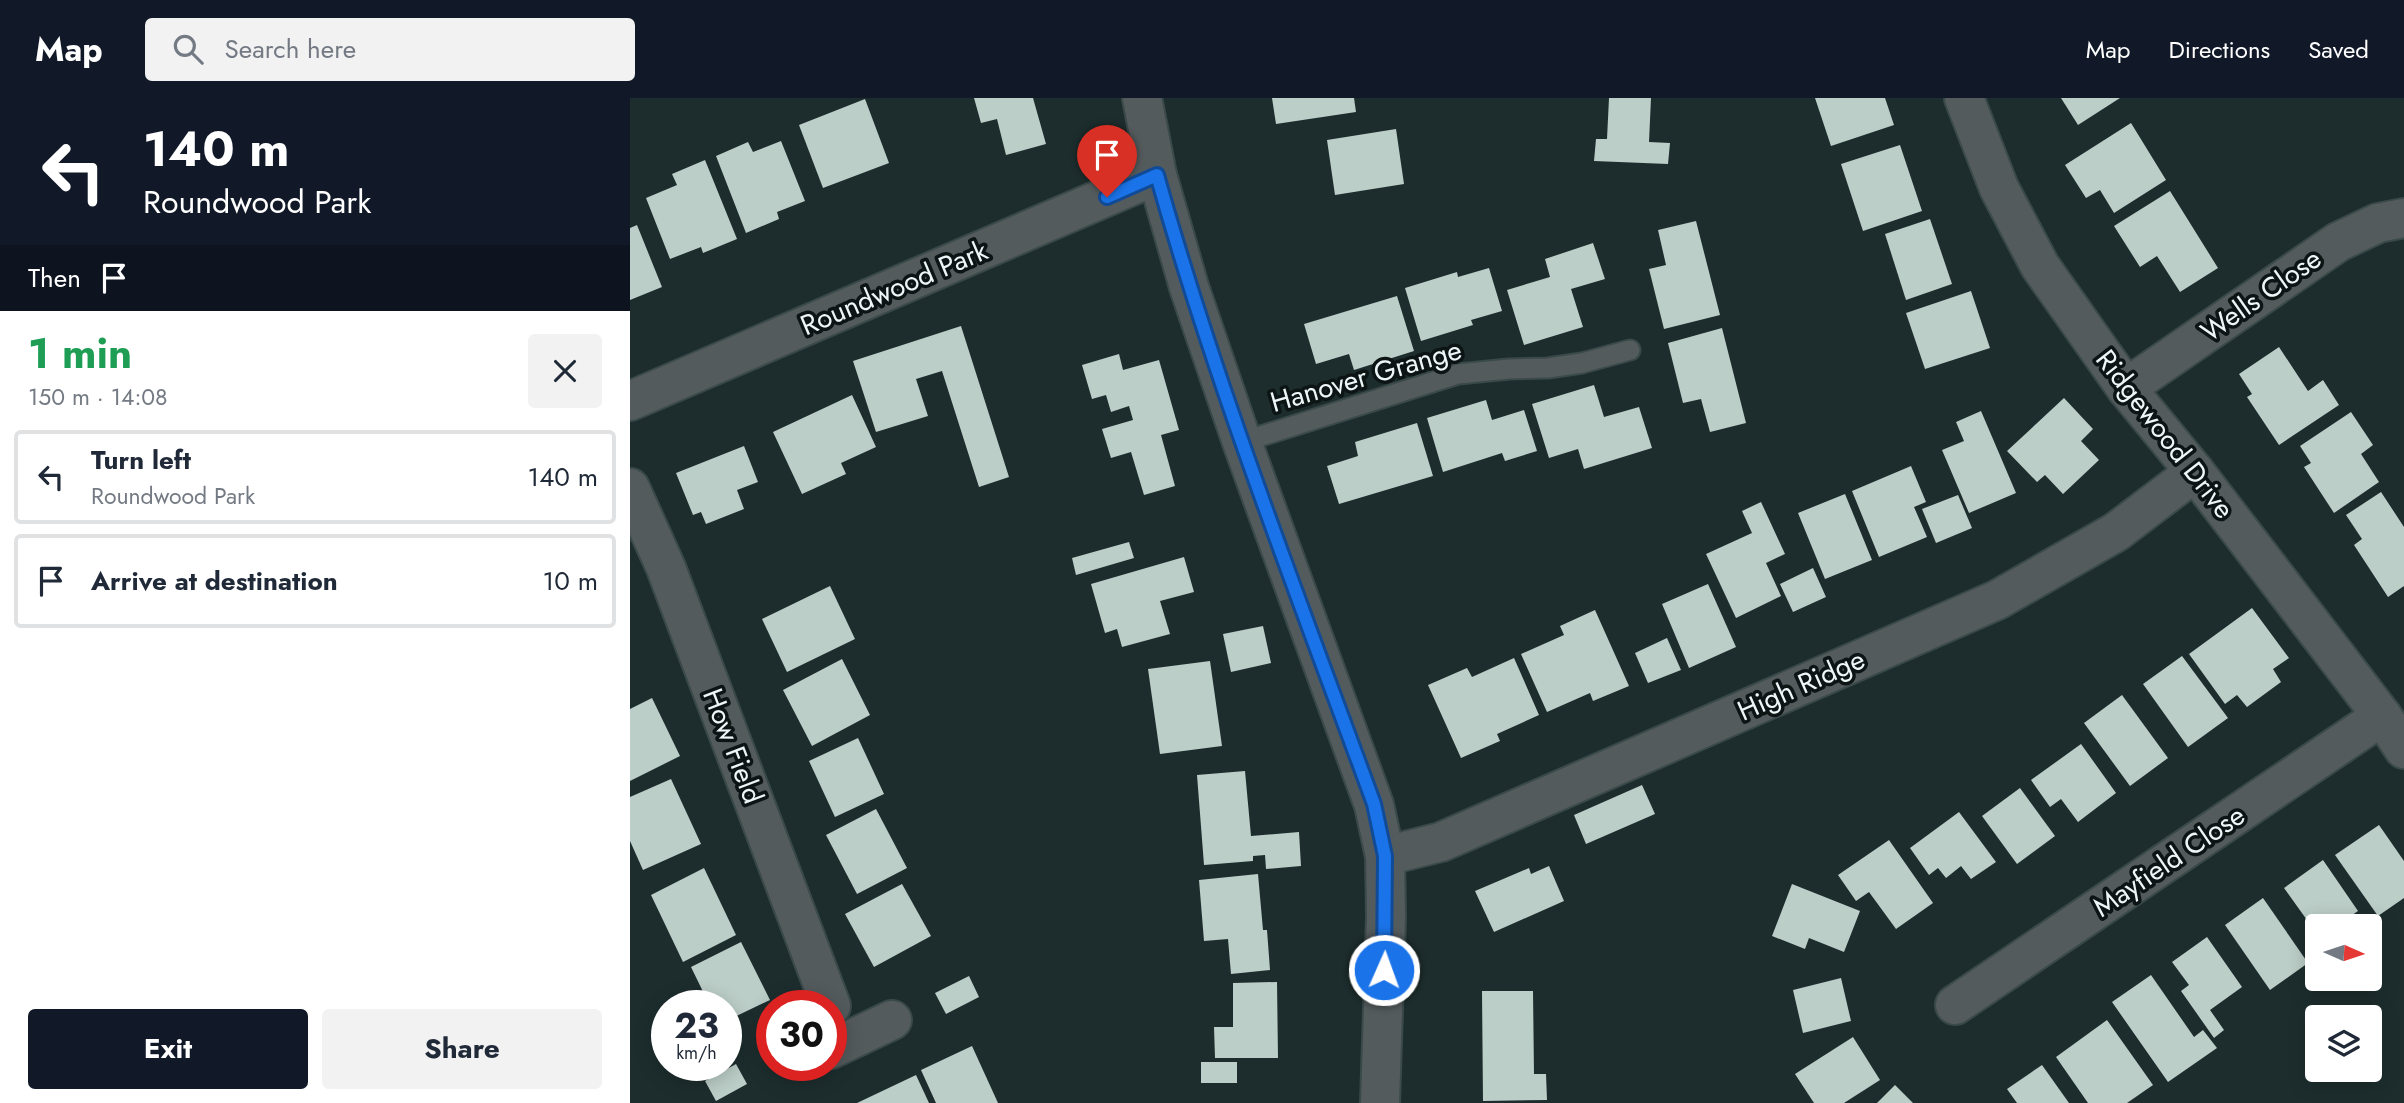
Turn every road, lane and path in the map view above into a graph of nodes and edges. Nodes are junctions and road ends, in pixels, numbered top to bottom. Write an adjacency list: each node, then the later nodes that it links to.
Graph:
1 (1142, 98): 3 (street)
2 (1964, 98): 6 (street, Ridgewood Drive)
3 (1157, 175): 7 (street, Roundwood Park); 8 (street)
4 (2404, 218): 6 (street, Wells Close)
5 (1630, 350): 8 (lane, Hanover Grange)
6 (2126, 388): 9 (street, Ridgewood Drive)
7 (630, 401)
8 (1242, 442): 13 (street)
9 (2195, 472): 11 (street, Ridgewood Drive); 13 (street, High Ridge)
10 (630, 488): 14 (street, How Field)
11 (2382, 716): 12 (street, Ridgewood Drive); 15 (street, Mayfield Close)
12 (2404, 749)
13 (1385, 856): 18 (street)
14 (825, 990)
15 (1955, 1005)
16 (892, 1020): 17 (street, How Field)
17 (847, 1042)
18 (1380, 1103)

